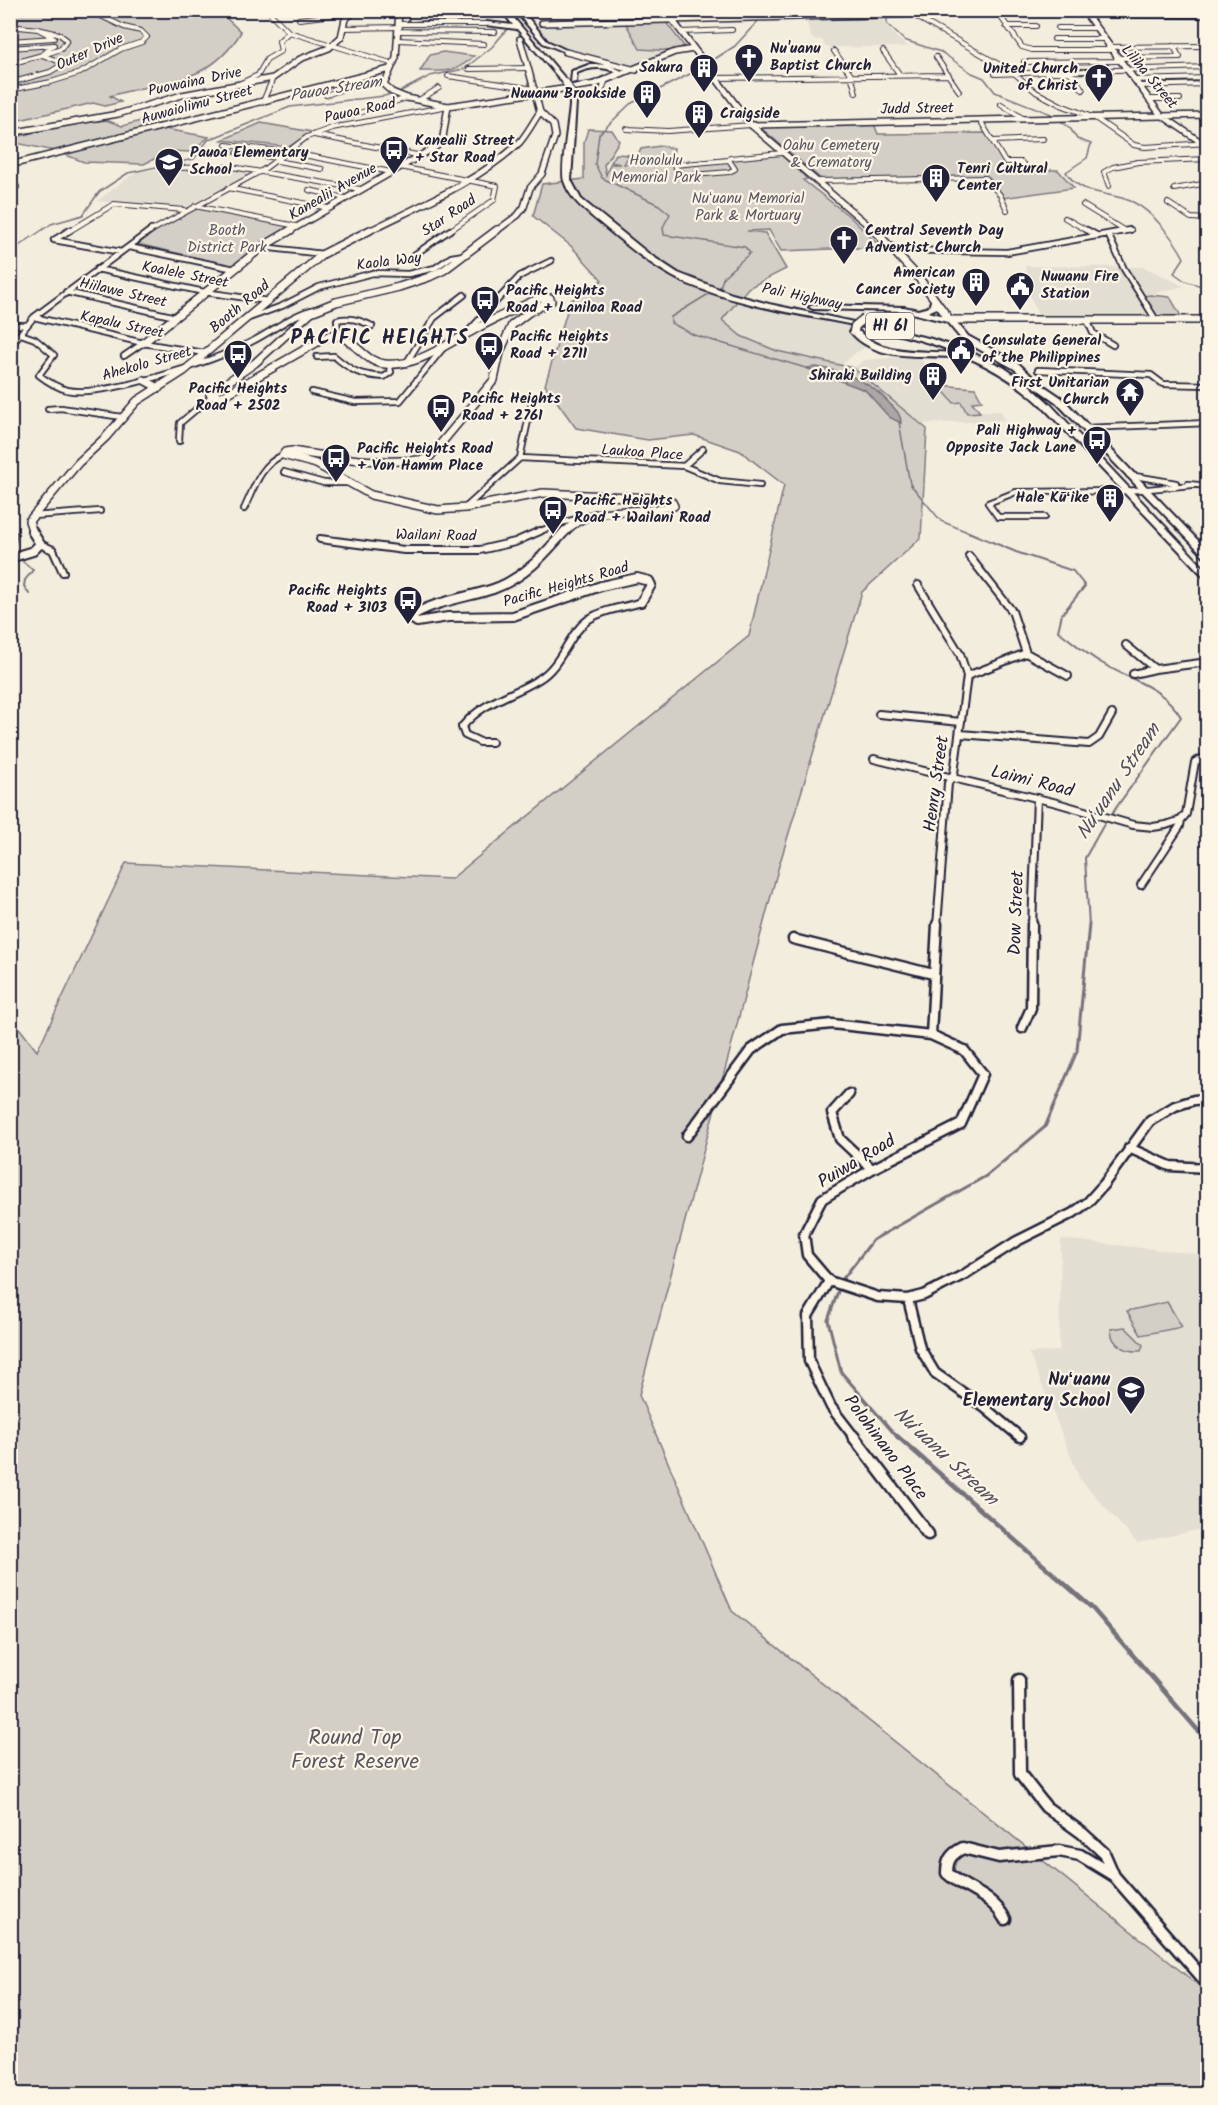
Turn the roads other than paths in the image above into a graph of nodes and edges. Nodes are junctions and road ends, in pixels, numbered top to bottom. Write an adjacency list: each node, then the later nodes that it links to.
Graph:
1 (50, 10): 88 (street, Outer Drive)
2 (267, 10): 33 (street)
3 (357, 10): 14 (street)
4 (399, 10): 24 (street)
5 (503, 10): 22 (highway); 28 (highway, Pali Highway / HI 61)
6 (665, 10): 19 (street)
7 (1033, 11): 8 (street); 13 (street)
8 (1084, 11): 10 (street); 30 (street, Liliha Street)
9 (516, 12): 20 (highway); 79 (highway, Pali Highway / HI 61)
10 (1143, 12): 17 (street)
11 (834, 13): 12 (street); 19 (street)
12 (861, 13): 16 (street)
13 (998, 13): 16 (street); 25 (street)
14 (343, 15): 18 (street); 27 (street)
15 (475, 15): 24 (street)
16 (913, 15): 68 (street)
17 (1208, 15)
18 (299, 19)
19 (672, 19): 21 (street); 35 (street)
20 (530, 23): 21 (highway); 52 (highway)
21 (542, 23)
22 (487, 24): 24 (street); 28 (highway)
23 (10, 26): 31 (street)
24 (399, 26): 27 (street); 34 (street); 40 (street)
25 (1006, 26): 26 (street); 48 (street)
26 (1036, 26)
27 (345, 28): 44 (street)
28 (519, 28): 37 (highway); 79 (highway, Pali Highway / HI 61)
29 (1058, 28): 30 (street)
30 (1095, 28): 39 (street, Liliha Street)
31 (38, 29): 36 (street); 53 (street)
32 (732, 30): 35 (street)
33 (289, 32): 44 (street); 82 (street)
34 (495, 32)
35 (681, 32): 49 (street)
36 (54, 38): 41 (street); 43 (street)
37 (520, 39): 63 (street)
38 (1054, 39): 39 (street)
39 (1103, 39): 48 (street, Liliha Street)
40 (398, 40): 42 (street); 61 (street)
41 (10, 41)
42 (484, 44)
43 (54, 45): 47 (street); 53 (street)
44 (333, 45): 61 (street); 74 (street, Puowaina Drive)
45 (1173, 46): 46 (street); 48 (street); 57 (street)
46 (1208, 46)
47 (10, 48)
48 (1109, 48): 57 (street, Liliha Street)
49 (695, 50): 54 (street); 55 (street)
50 (834, 51): 73 (street)
51 (883, 51): 70 (street)
52 (566, 52): 65 (street)
53 (42, 55): 60 (street); 81 (street)
54 (669, 55): 55 (street); 65 (street, Pauoa Road)
55 (700, 56): 75 (street)
56 (936, 57): 71 (street)
57 (1118, 59): 59 (street); 66 (street, Liliha Street)
58 (1200, 60): 62 (street)
59 (1024, 62)
60 (10, 64)
61 (392, 67): 78 (street); 97 (street, Auwaiolimu Street)
62 (1208, 67): 66 (street)
63 (528, 68): 64 (street); 90 (street)
64 (469, 69)
65 (636, 70): 80 (street, Pauoa Road)
66 (1126, 71): 67 (street); 77 (street, Liliha Street)
67 (1070, 72): 68 (street); 89 (street)
68 (1014, 73): 69 (street); 106 (street)
69 (995, 74)
70 (900, 75): 71 (street); 73 (street)
71 (949, 75): 91 (street)
72 (448, 76): 90 (street)
73 (851, 76): 75 (street); 93 (street)
74 (273, 78): 82 (street, Puowaina Drive); 97 (street)
75 (716, 78): 112 (street)
76 (1208, 78): 77 (street)
77 (1134, 80): 85 (street, Liliha Street)
78 (383, 82): 94 (street); 95 (street)
79 (570, 82): 84 (highway); 92 (highway, Pali Highway / HI 61, bridge)
80 (605, 82): 84 (street, Pauoa Road); 96 (street)
81 (10, 83)
82 (239, 84): 114 (street, Puowaina Drive)
83 (1208, 84): 85 (street)
84 (591, 85): 87 (street, Pauoa Road)
85 (1138, 86): 98 (street, Liliha Street)
86 (439, 88): 100 (street)
87 (560, 89): 90 (street, Pauoa Road); 122 (highway)
88 (10, 90)
89 (1083, 90)
90 (535, 91): 102 (street, Pauoa Road); 103 (street)
91 (959, 91)
92 (575, 93): 122 (highway, Pali Highway / HI 61); 169 (highway, Pali Highway / HI 61)
93 (856, 93)
94 (326, 95)
95 (406, 98): 100 (street); 108 (street)
96 (599, 98)
97 (264, 99): 128 (street, Auwaiolimu Street)
98 (1148, 99): 99 (street); 105 (street, Liliha Street)
99 (1180, 99)
100 (419, 100): 102 (street)
101 (1000, 104): 107 (street)
102 (448, 106): 115 (street, Pauoa Road); 124 (street, Kanealii Avenue)
103 (540, 112): 110 (street); 111 (street, Booth Road)
104 (1208, 115): 105 (street, Judd Street)
105 (1163, 116): 106 (street, Judd Street); 118 (street, Liliha Street)
106 (1095, 118): 107 (street, Judd Street); 118 (street)
107 (1024, 119): 109 (street, Judd Street)
108 (337, 120)
109 (980, 120): 112 (street, Judd Street); 117 (street)
110 (549, 121): 111 (street); 165 (street)
111 (533, 123): 135 (street, Booth Road)
112 (751, 124): 113 (street, Judd Street); 123 (street)
113 (627, 129)
114 (10, 133)
115 (312, 135): 120 (street, Pauoa Road); 124 (street)
116 (1043, 139): 117 (street)
117 (993, 141): 133 (street)
118 (1206, 144)
119 (226, 145): 120 (street)
120 (288, 152): 125 (street, Pauoa Road); 134 (street)
121 (237, 153): 125 (street)
122 (570, 153): 169 (highway, Pali Highway / HI 61)
123 (782, 153): 127 (street); 136 (street)
124 (422, 156): 129 (street, Kanealii Avenue)
125 (279, 159): 131 (street); 132 (street, Pauoa Road)
126 (1208, 159): 138 (street)
127 (729, 160): 127 (street)
128 (10, 165)
129 (400, 167): 134 (street, Kanealii Avenue); 135 (street, Star Road)
130 (168, 168): 132 (street)
131 (322, 169)
132 (263, 170): 141 (street, Pauoa Road); 142 (street)
133 (1029, 170)
134 (391, 172): 142 (street, Kanealii Avenue)
135 (466, 181): 163 (street, Booth Road); 164 (street, Star Road)
136 (816, 181): 151 (street); 161 (street)
137 (1208, 183): 143 (street)
138 (1109, 186)
139 (10, 187): 140 (street)
140 (17, 187)
141 (228, 188): 148 (street, Pauoa Road); 149 (street)
142 (360, 189): 145 (street, Kanealii Avenue)
143 (1174, 189)
144 (309, 190): 145 (street)
145 (345, 198): 149 (street, Kanealii Avenue)
146 (1168, 203): 153 (street)
147 (1083, 205): 156 (street)
148 (195, 206): 150 (street, Pauoa Road); 154 (street)
149 (328, 208): 154 (street, Kanealii Avenue)
150 (186, 210): 159 (street, Pauoa Road); 162 (street)
151 (1007, 210)
152 (1065, 218): 158 (street)
153 (1208, 219)
154 (296, 226): 160 (street, Kanealii Avenue)
155 (1131, 230): 156 (street)
156 (1125, 231): 157 (street)
157 (1108, 234): 158 (street); 185 (street)
158 (1098, 236): 161 (street)
159 (129, 247): 162 (street, Pauoa Road); 168 (street)
160 (262, 247): 163 (street); 168 (street, Kanealii Avenue)
161 (892, 250): 174 (street)
162 (121, 252): 167 (street, Pauoa Road)
163 (323, 254): 175 (street, Booth Road)
164 (414, 255)
165 (464, 255): 176 (street); 180 (street, Kaola Way)
166 (551, 261): 192 (street)
167 (98, 269): 170 (street, Pauoa Road); 171 (street, Koalele Street)
168 (235, 269): 171 (street, Kanealii Avenue)
169 (710, 287): 173 (highway, Pali Highway / HI 61)
170 (66, 292): 178 (street, Pauoa Road); 179 (street, Hiilawe Street)
171 (204, 292): 175 (street, Koalele Street); 179 (street, Kanealii Avenue)
172 (464, 295): 200 (street)
173 (734, 295): 177 (highway); 189 (highway, Pali Highway / HI 61); 206 (highway, Pali Highway / HI 61)
174 (935, 300): 177 (highway); 182 (street)
175 (268, 301): 180 (street, Booth Road)
176 (317, 309): 202 (street, Ahekolo Street); 211 (street)
177 (918, 313): 181 (highway); 182 (highway)
178 (34, 317): 187 (street, Pauoa Road); 193 (street, Kapalu Street)
179 (176, 317): 193 (street, Kanealii Avenue)
180 (249, 318): 197 (street, Booth Road)
181 (868, 319): 182 (highway); 189 (highway)
182 (950, 320): 183 (street); 203 (highway)
183 (1087, 320): 185 (street); 194 (street)
184 (1208, 320): 185 (street)
185 (1156, 321)
186 (10, 325): 187 (street)
187 (27, 325): 190 (street, Pauoa Road)
188 (372, 326): 191 (street)
189 (856, 328): 189 (highway); 204 (highway, Pali Highway / HI 61); 204 (highway)
190 (21, 334): 195 (street, Pauoa Road); 207 (street, Ahekolo Street)
191 (338, 334): 201 (street); 211 (street)
192 (465, 335): 196 (street); 219 (street)
193 (143, 343): 197 (street, Kapalu Street); 198 (street, Kanealii Avenue)
194 (1113, 345)
195 (10, 346)
196 (445, 346): 200 (street); 210 (street)
197 (205, 353): 202 (street, Booth Road)
198 (124, 356)
199 (317, 357): 201 (street)
200 (407, 362): 201 (street)
201 (389, 364)
202 (189, 366): 207 (street, Ahekolo Street); 209 (street, Booth Road)
203 (1016, 366): 205 (highway); 206 (highway)
204 (1001, 370): 229 (highway, Pali Highway / HI 61)
205 (1038, 370): 206 (highway); 208 (street)
206 (1033, 379): 216 (highway, Pali Highway / HI 61)
207 (144, 380): 209 (street)
208 (1208, 385)
209 (159, 388): 214 (street, Booth Road)
210 (312, 392)
211 (212, 396): 217 (street)
212 (532, 402): 220 (street)
213 (48, 409): 214 (street)
214 (122, 417): 233 (street, Booth Road)
215 (1208, 423): 216 (street)
216 (1085, 428): 223 (highway, Pali Highway / HI 61)
217 (179, 441)
218 (703, 449): 221 (street)
219 (283, 455): 224 (street); 230 (street)
220 (520, 458): 221 (street, Laukoa Place); 231 (street)
221 (684, 466): 225 (street, Laukoa Place)
222 (284, 472): 224 (street)
223 (1129, 475): 226 (street); 228 (highway, Pali Highway / HI 61)
224 (348, 483): 231 (street)
225 (760, 485)
226 (1192, 485): 227 (street); 228 (street)
227 (1208, 486)
228 (1142, 489): 229 (street); 239 (highway, Pali Highway / HI 61)
229 (1126, 491): 234 (street); 242 (highway, Pali Highway / HI 61)
230 (244, 508)
231 (465, 508): 235 (street)
232 (100, 512): 233 (street)
233 (33, 516): 237 (street)
234 (1045, 517)
235 (582, 518): 236 (street, Wailani Road); 244 (street, Pacific Heights Road)
236 (320, 539)
237 (40, 544): 240 (street); 241 (street)
238 (969, 556): 246 (street)
239 (1208, 557)
240 (13, 558)
241 (63, 572)
242 (1208, 578)
243 (918, 585): 250 (street, Henry Street)
244 (641, 602): 256 (street, Pacific Heights Road)
245 (1126, 645): 248 (street)
246 (1026, 653): 250 (street); 251 (street)
247 (1208, 662): 248 (street)
248 (1155, 669): 249 (street)
249 (1133, 674)
250 (967, 676): 254 (street, Henry Street)
251 (1068, 676)
252 (879, 714): 254 (street)
253 (1112, 714): 255 (street)
254 (961, 722): 255 (street, Henry Street)
255 (960, 734): 259 (street, Henry Street)
256 (492, 742)
257 (1208, 756): 261 (street)
258 (874, 759): 259 (street, Laimi Road)
259 (952, 778): 260 (street, Laimi Road); 264 (street, Henry Street)
260 (1037, 798): 261 (street, Laimi Road); 265 (street, Dow Street)
261 (1181, 820): 262 (street)
262 (1141, 885)
263 (793, 939): 264 (street)
264 (933, 974): 266 (street, Henry Street)
265 (1022, 1028)
266 (931, 1035): 269 (street, Puiwa Road); 272 (street, Puiwa Road)
267 (849, 1094): 272 (street)
268 (1208, 1099): 270 (street)
269 (687, 1136)
270 (1129, 1148): 271 (street); 274 (street)
271 (1208, 1168)
272 (872, 1169): 273 (street, Puiwa Road)
273 (832, 1283): 274 (street); 276 (street, Polohinano Place)
274 (908, 1299): 275 (street)
275 (1020, 1437)
276 (928, 1534)
277 (1019, 1680): 278 (street)
278 (1114, 1875): 279 (street); 280 (street)
279 (1005, 1919)
280 (1208, 1984)

